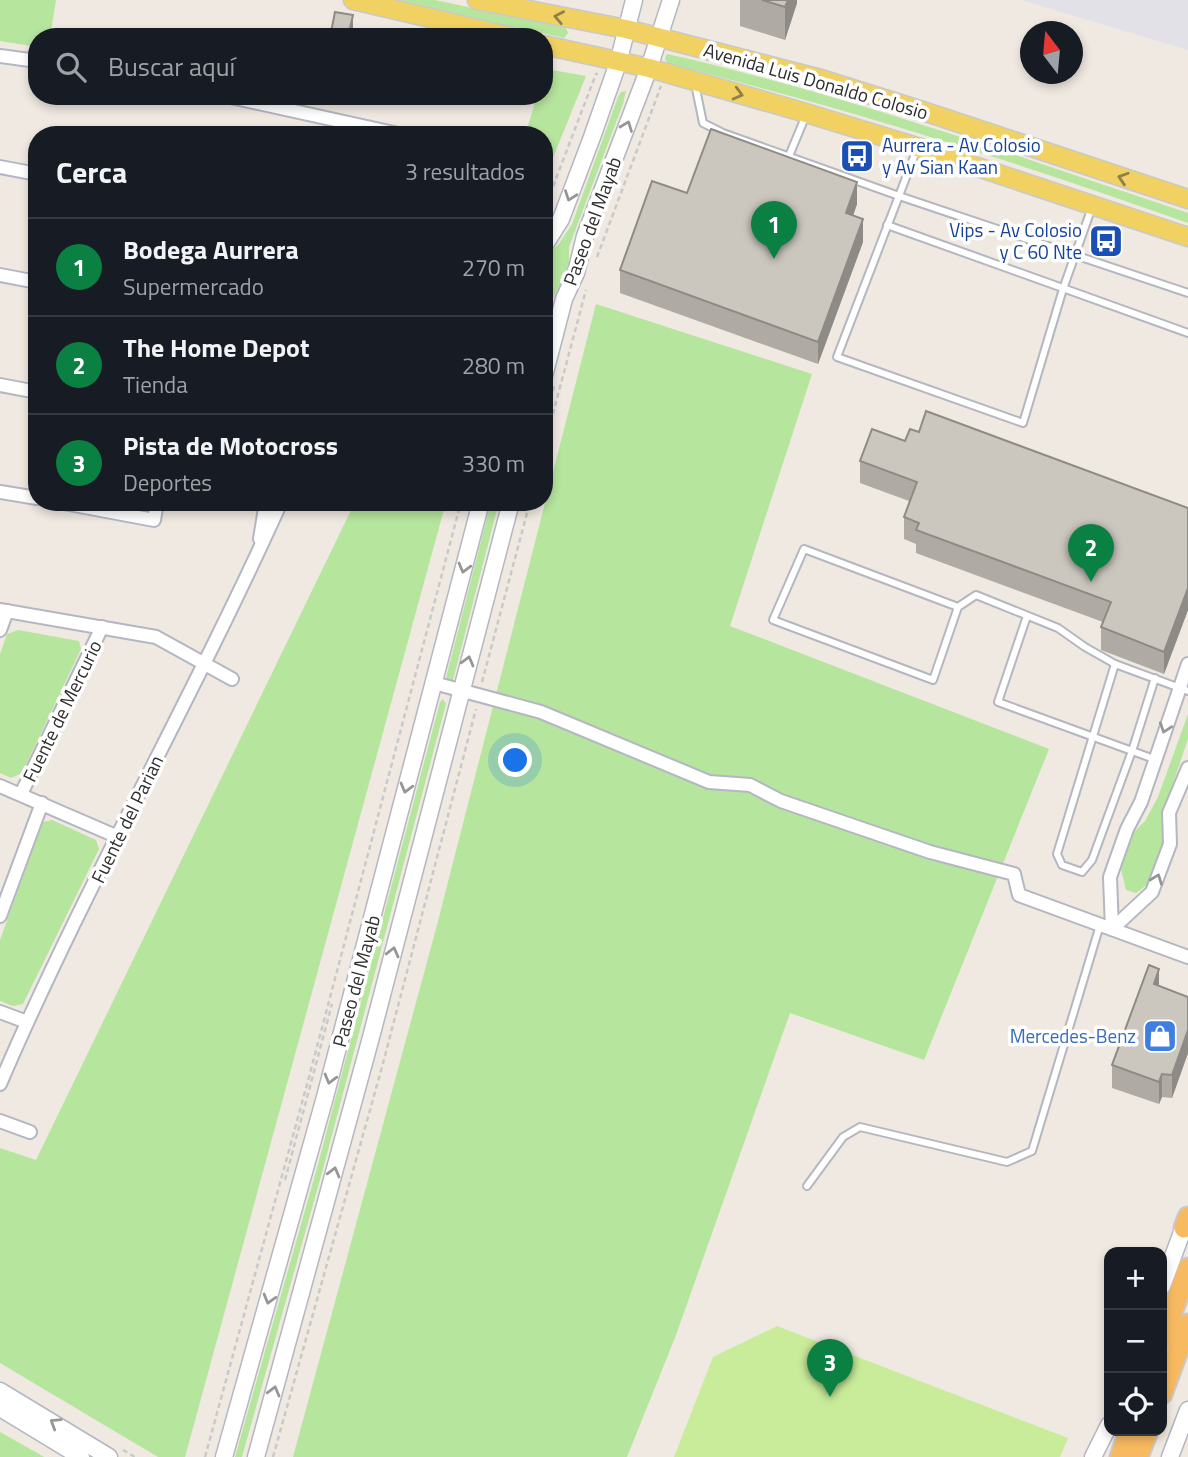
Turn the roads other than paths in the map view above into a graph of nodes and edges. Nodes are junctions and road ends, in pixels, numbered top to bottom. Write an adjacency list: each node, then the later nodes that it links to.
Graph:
1 (353, 0): 5 (main road)
2 (477, 0): 6 (main road, Avenida Luis Donaldo Colosio, one-way to 2)
3 (634, 0): 6 (main road, Paseo del Mayab)
4 (671, 0): 7 (main road, Paseo del Mayab)
5 (473, 28)
6 (626, 29): 7 (main road, Avenida Luis Donaldo Colosio); 11 (main road, Paseo del Mayab)
7 (659, 38): 12 (main road, Paseo del Mayab); 22 (main road, Avenida Luis Donaldo Colosio, one-way to 7)
8 (553, 47): 11 (main road, Avenida Luis Donaldo Colosio)
9 (0, 56): 10 (street)
10 (28, 60)
11 (618, 63): 12 (main road, Avenida Luis Donaldo Colosio); 25 (main road, Paseo del Mayab, one-way to 25)
12 (657, 71): 13 (main road, Avenida Luis Donaldo Colosio); 33 (main road, Paseo del Mayab, one-way to 12)
13 (695, 82): 15 (main road, Avenida Luis Donaldo Colosio, one-way to 15); 18 (lane)
14 (267, 105): 16 (street)
15 (806, 113): 17 (main road, Avenida Luis Donaldo Colosio); 18 (lane)
16 (362, 126)
17 (918, 147): 21 (lane); 23 (main road, Avenida Luis Donaldo Colosio)
18 (789, 156): 21 (lane)
19 (0, 167): 20 (street)
20 (28, 172)
21 (899, 196): 24 (lane); 27 (lane)
22 (1188, 199)
23 (1092, 207): 26 (main road, Avenida Luis Donaldo Colosio); 27 (lane)
24 (887, 225): 30 (lane); 30 (lane)
25 (553, 232)
26 (1188, 237)
27 (1076, 254): 30 (lane); 31 (lane)
28 (0, 275): 29 (street)
29 (28, 280)
30 (1063, 289): 32 (lane)
31 (1188, 293)
32 (1188, 334)
33 (553, 341)
34 (0, 385): 35 (street)
35 (28, 390)
36 (0, 492): 37 (street)
37 (28, 497)
38 (106, 511): 39 (street)
39 (156, 511)
40 (264, 511): 44 (street, Fuente del Parian)
41 (277, 511): 44 (street, Fuente del Parian)
42 (479, 511): 55 (main road, Paseo del Mayab, one-way to 55)
43 (509, 511): 56 (main road, Paseo del Mayab, one-way to 43)
44 (257, 556): 50 (street, Fuente del Parian)
45 (958, 607): 45 (lane); 47 (lane)
46 (4, 610): 48 (street); 49 (street)
47 (1027, 616): 51 (lane); 58 (lane)
48 (102, 627): 50 (street); 63 (street, Fuente de Mercurio)
49 (0, 630)
50 (205, 664): 54 (street); 65 (street, Fuente del Parian)
51 (1115, 664): 53 (lane); 58 (lane)
52 (1188, 664): 57 (street)
53 (1155, 678): 57 (lane); 59 (lane)
54 (232, 679)
55 (434, 683): 56 (street); 89 (main road, Paseo del Mayab, one-way to 89)
56 (460, 689): 67 (street); 90 (main road, Paseo del Mayab, one-way to 56)
57 (1184, 690): 60 (street, one-way to 60)
58 (1094, 736): 59 (lane); 59 (lane)
59 (1132, 751): 60 (lane)
60 (1154, 759): 67 (street)
61 (1188, 768): 67 (street, one-way to 61)
62 (0, 786): 63 (street)
63 (21, 794): 64 (street)
64 (42, 803): 65 (street); 66 (street)
65 (118, 837): 70 (street, Fuente del Parian)
66 (0, 916)
67 (1106, 927): 68 (street); 74 (lane)
68 (1188, 957)
69 (0, 1012): 70 (street)
70 (27, 1022): 71 (street, Fuente del Parian)
71 (0, 1084)
72 (0, 1121): 73 (street)
73 (30, 1132)
74 (807, 1186)
75 (1187, 1220): 77 (main road)
76 (1188, 1268): 79 (highway)
77 (1167, 1273)
78 (1188, 1324): 80 (highway)
79 (1167, 1327)
80 (1167, 1381)
81 (0, 1391): 88 (main road, one-way to 81)
82 (0, 1408): 87 (main road)
83 (1188, 1410): 94 (main road)
84 (1104, 1435): 91 (main road)
85 (1127, 1436): 92 (highway)
86 (1146, 1436): 93 (highway)
87 (81, 1457)
88 (109, 1457)
89 (224, 1457)
90 (256, 1457)
91 (1093, 1457)
92 (1120, 1457)
93 (1138, 1457)
94 (1170, 1457)

